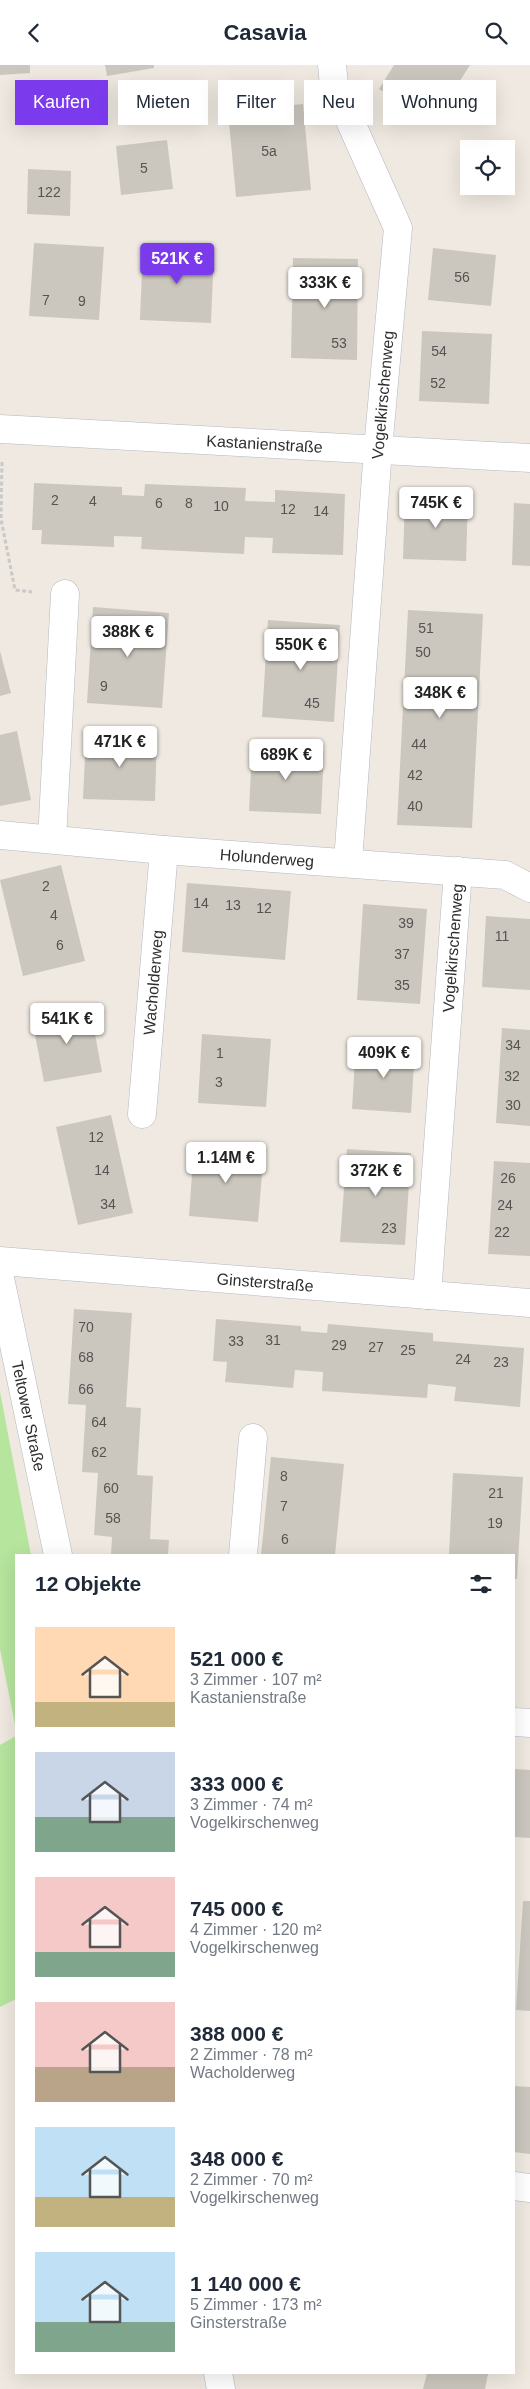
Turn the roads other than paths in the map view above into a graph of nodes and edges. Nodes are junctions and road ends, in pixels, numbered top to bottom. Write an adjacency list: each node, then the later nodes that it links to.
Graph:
1 (332, 65): 3 (street, Vogelkirschenweg)
2 (1, 429): 3 (street, Kastanienstraße)
3 (378, 449): 4 (street, Kastanienstraße); 9 (street, Vogelkirschenweg)
4 (530, 458)
5 (65, 594): 7 (street)
6 (0, 835): 7 (street, Holunderweg)
7 (52, 839): 8 (street, Holunderweg)
8 (164, 850): 9 (street, Holunderweg); 12 (street, Wacholderweg)
9 (348, 862): 10 (street, Holunderweg)
10 (458, 871): 11 (street, Holunderweg); 15 (street, Vogelkirschenweg)
11 (530, 889)
12 (142, 1114)
13 (0, 1261): 15 (street, Ginsterstraße)
14 (0, 1278): 18 (street, Teltower Straße)
15 (427, 1295): 16 (street, Ginsterstraße)
16 (530, 1303)
17 (253, 1438): 19 (street)
18 (58, 1554)
19 (243, 1554)
20 (515, 1722): 21 (street)
21 (530, 1723)
22 (515, 2186): 23 (street)
23 (530, 2188)
24 (218, 2374): 25 (street)
25 (222, 2389)

